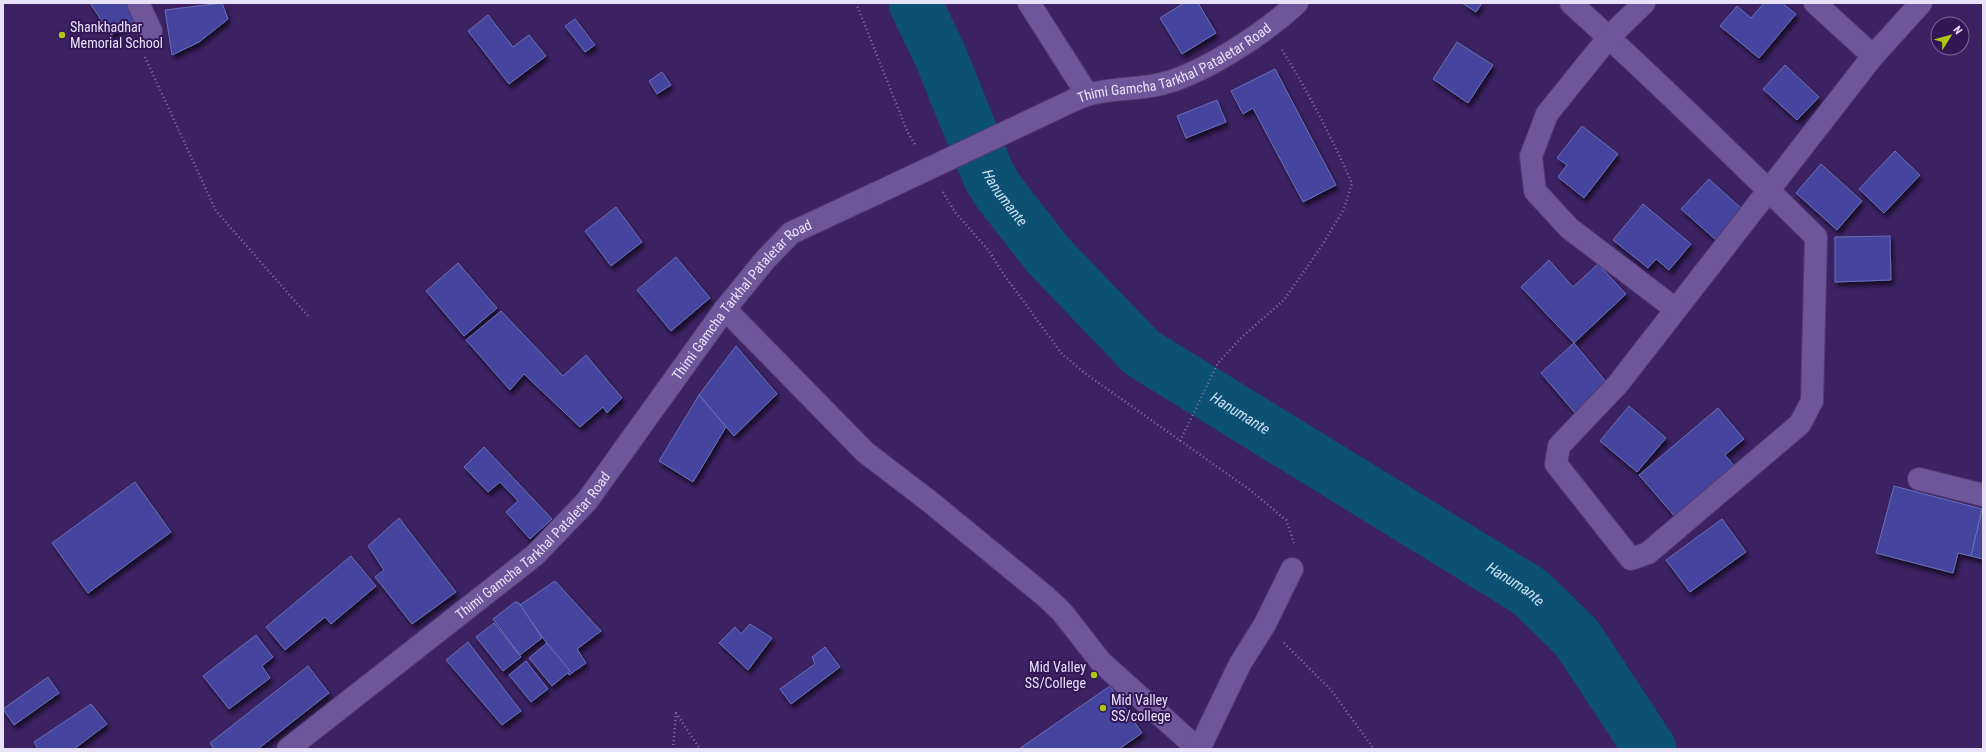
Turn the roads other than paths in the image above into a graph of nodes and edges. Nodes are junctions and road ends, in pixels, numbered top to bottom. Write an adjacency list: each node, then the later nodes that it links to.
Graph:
1 (138, 3): 8 (street)
2 (1029, 3): 11 (street)
3 (1296, 3): 11 (street, Thimi Gamcha Tarkhal Pataletar Road)
4 (1572, 3): 9 (street)
5 (1644, 3): 9 (street)
6 (1815, 3): 10 (street)
7 (1921, 3): 10 (street)
8 (151, 31)
9 (1609, 37): 12 (street); 13 (street)
10 (1873, 56): 12 (street)
11 (1081, 97): 14 (street, Thimi Gamcha Tarkhal Pataletar Road, bridge)
12 (1768, 189): 13 (street); 13 (street)
13 (1674, 308)
14 (725, 310): 18 (street, Thimi Gamcha Tarkhal Pataletar Road); 19 (street)
15 (1919, 479): 16 (street)
16 (1983, 495)
17 (1292, 569): 19 (street)
18 (288, 749)
19 (1198, 749)

